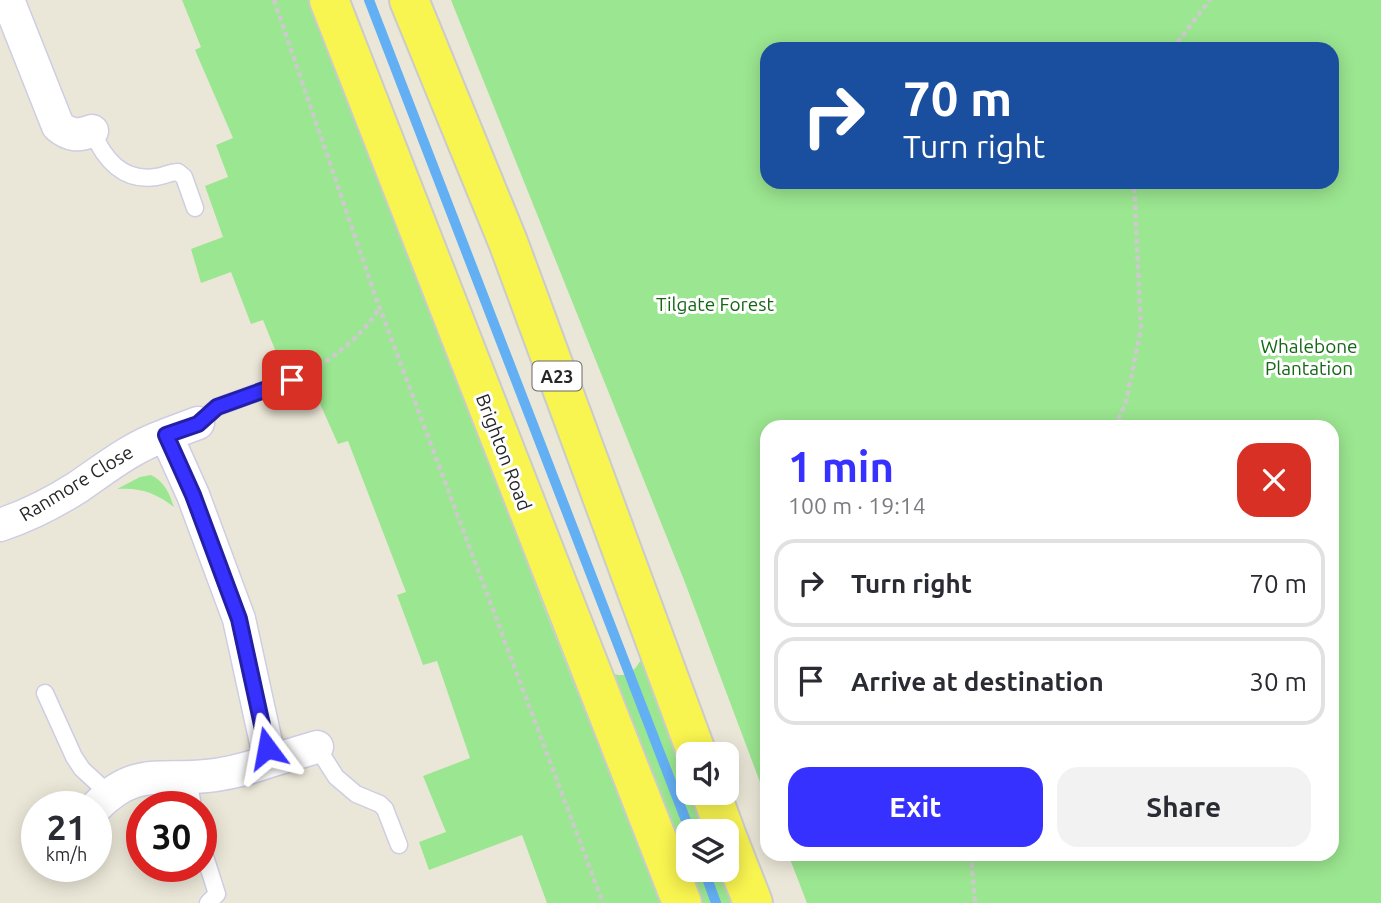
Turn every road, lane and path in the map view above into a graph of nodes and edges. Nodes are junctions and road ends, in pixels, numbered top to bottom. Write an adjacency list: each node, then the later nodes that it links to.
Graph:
1 (8, 0): 7 (street)
2 (274, 0): 10 (path)
3 (328, 0): 30 (main road, Brighton Road)
4 (410, 0): 17 (main road, A23)
5 (1210, 0): 6 (path)
6 (1177, 42)
7 (92, 131): 9 (lane)
8 (1134, 189): 12 (path)
9 (195, 208)
10 (380, 308): 11 (path); 29 (path)
11 (292, 380): 13 (lane)
12 (1118, 420)
13 (198, 424): 14 (street, Ranmore Close)
14 (166, 435): 15 (street, Ranmore Close); 19 (street)
15 (0, 525)
16 (45, 693): 20 (lane)
17 (693, 742)
18 (317, 747): 19 (street); 24 (lane)
19 (270, 761): 22 (street)
20 (96, 791)
21 (189, 791): 23 (street)
22 (193, 791)
23 (112, 794)
24 (400, 845)
25 (972, 861): 32 (path)
26 (739, 867): 31 (main road)
27 (213, 882): 28 (lane)
28 (208, 903)
29 (603, 903)
30 (682, 903)
31 (753, 903)
32 (975, 903)

